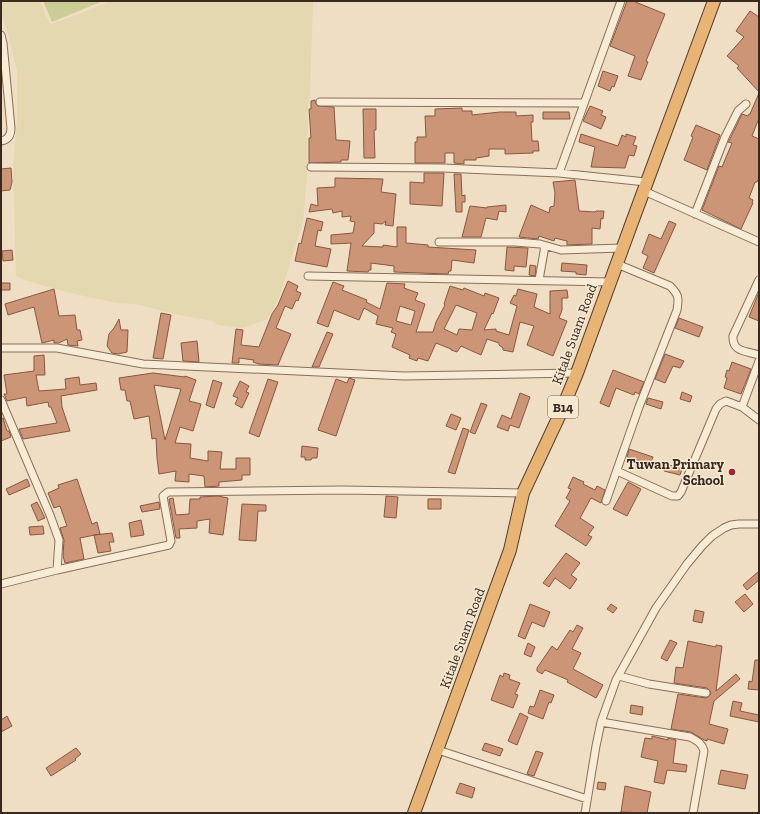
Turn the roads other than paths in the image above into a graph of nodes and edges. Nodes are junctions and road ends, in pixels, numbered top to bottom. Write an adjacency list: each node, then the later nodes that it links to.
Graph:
1 (621, 1): 5 (street)
2 (714, 1): 10 (highway, Kitale Suam Road / B14)
3 (1, 34): 7 (street)
4 (320, 102): 5 (street)
5 (584, 103): 9 (street)
6 (746, 104): 11 (street)
7 (1, 141)
8 (311, 167): 9 (street)
9 (559, 173): 10 (street)
10 (645, 187): 11 (street); 15 (highway, Kitale Suam Road / B14)
11 (695, 214): 13 (street)
12 (439, 242): 14 (street)
13 (759, 242)
14 (545, 246): 15 (street); 18 (street)
15 (622, 248): 16 (highway, Kitale Suam Road / B14)
16 (617, 264): 20 (highway, Kitale Suam Road / B14); 28 (street)
17 (308, 276): 18 (street)
18 (539, 280): 20 (street)
19 (759, 280): 22 (street)
20 (610, 282): 24 (highway, Kitale Suam Road / B14)
21 (1, 348): 24 (street)
22 (759, 355)
23 (759, 362): 26 (street)
24 (577, 373): 29 (highway, Kitale Suam Road / B14)
25 (1, 400): 32 (street)
26 (742, 407): 27 (street); 28 (street)
27 (759, 420)
28 (617, 470): 30 (street)
29 (523, 493): 32 (street); 37 (highway, Kitale Suam Road / B14)
30 (606, 501)
31 (759, 524): 34 (street)
32 (57, 570): 33 (street)
33 (1, 584)
34 (619, 676): 35 (street); 36 (street)
35 (706, 693)
36 (601, 722): 38 (street); 41 (street)
37 (438, 750): 38 (street); 39 (highway, Kitale Suam Road / B14)
38 (588, 799): 40 (street)
39 (414, 813)
40 (585, 813)
41 (693, 813)

